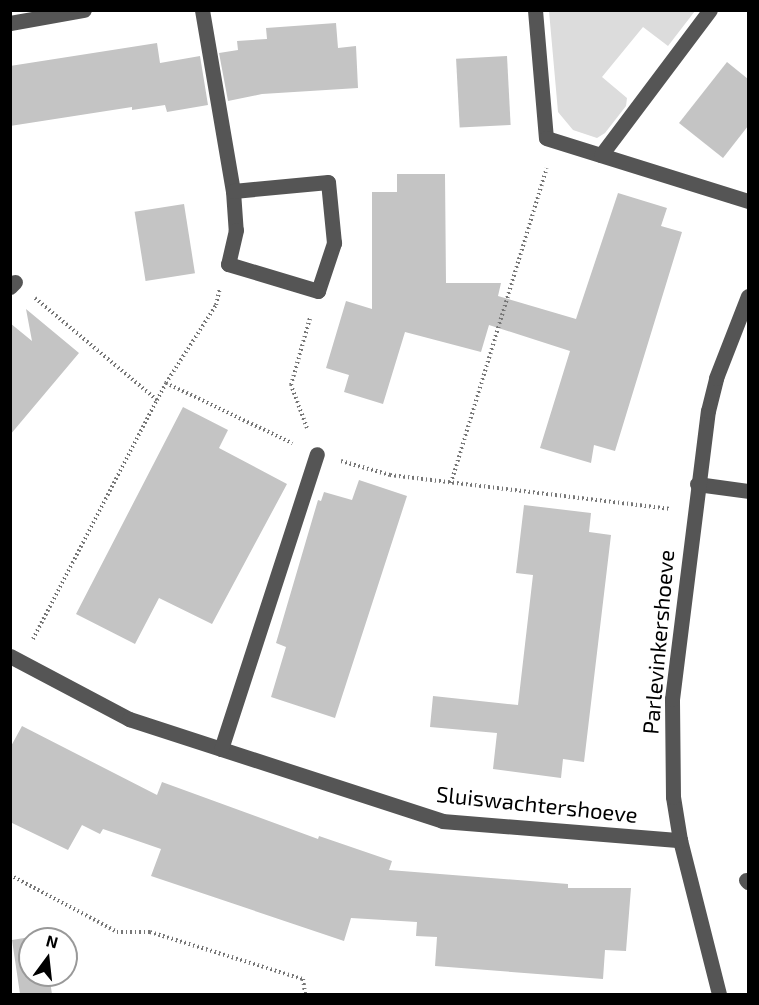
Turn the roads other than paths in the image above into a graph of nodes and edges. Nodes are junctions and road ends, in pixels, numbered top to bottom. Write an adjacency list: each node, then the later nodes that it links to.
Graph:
1 (84, 10): 5 (street)
2 (202, 10): 7 (street)
3 (535, 10): 6 (street)
4 (710, 10): 6 (street)
5 (10, 23)
6 (601, 155): 8 (street)
7 (233, 191): 7 (street)
8 (748, 201)
9 (748, 296): 11 (street, Parlevinkershoeve)
10 (317, 454): 14 (street)
11 (697, 484): 12 (street); 15 (street, Parlevinkershoeve)
12 (748, 491)
13 (16, 659): 14 (street, Sluiswachtershoeve)
14 (221, 749): 15 (street, Sluiswachtershoeve)
15 (680, 840): 16 (street, Parlevinkershoeve)
16 (718, 994)

